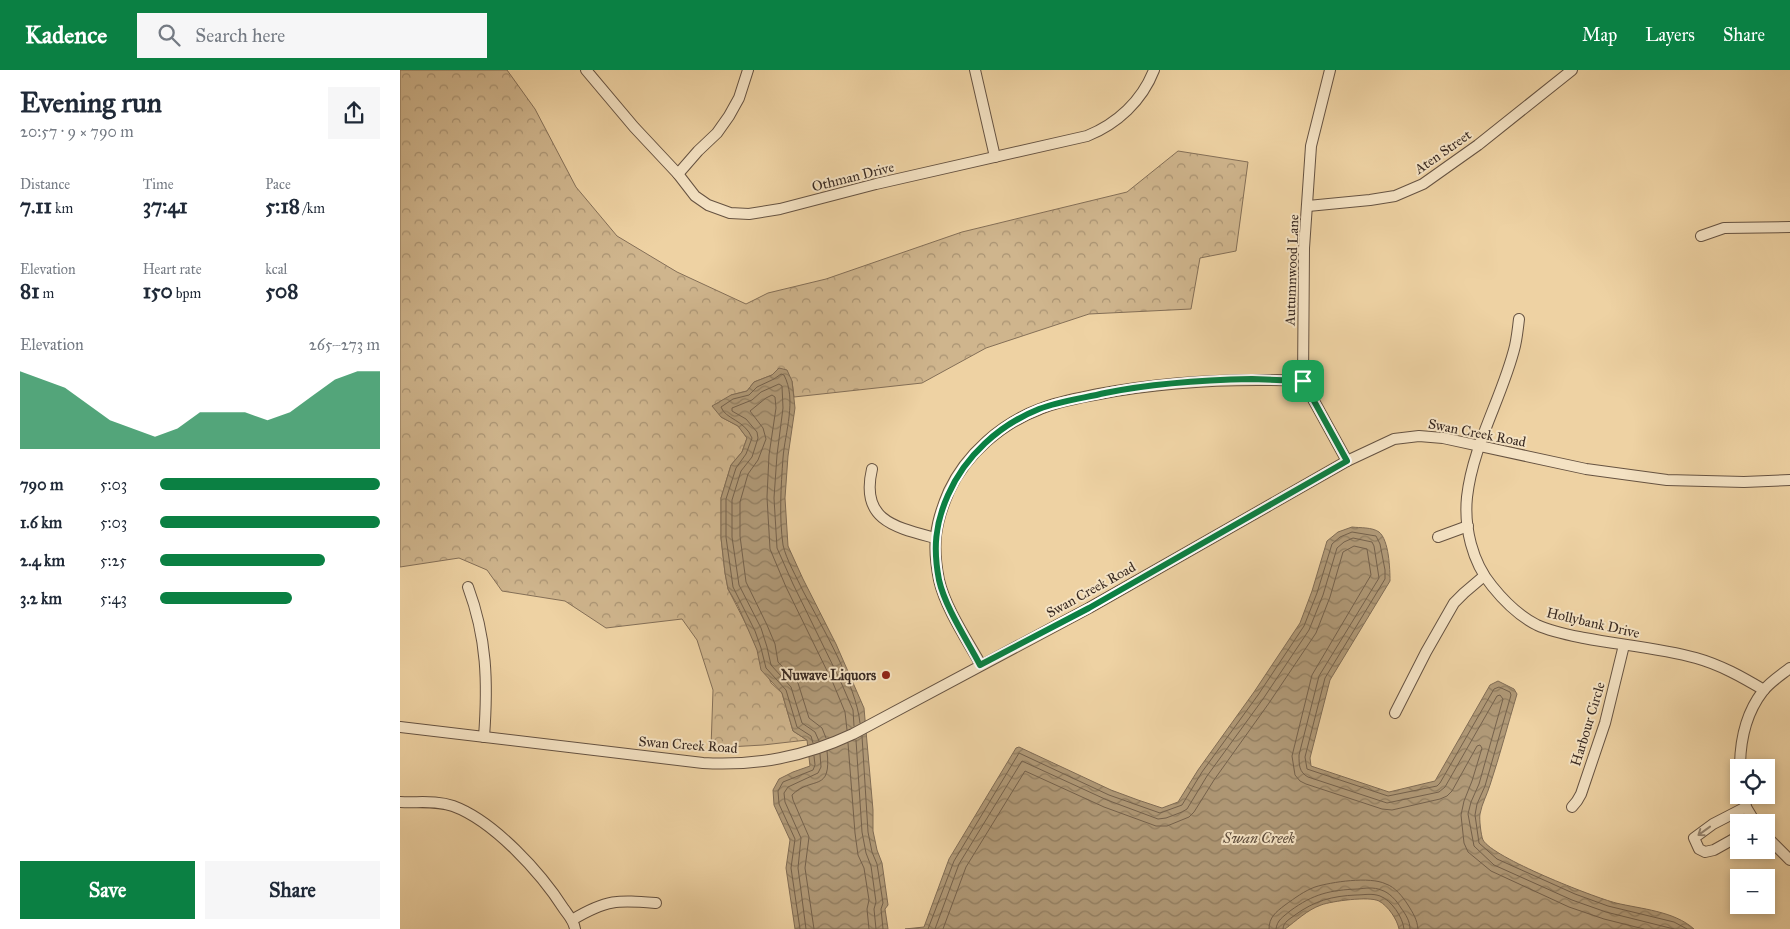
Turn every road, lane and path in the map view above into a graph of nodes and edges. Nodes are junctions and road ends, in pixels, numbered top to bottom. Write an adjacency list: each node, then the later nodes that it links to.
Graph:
1 (586, 70): 8 (street, Othman Drive)
2 (748, 70): 8 (street)
3 (975, 70): 7 (street)
4 (1154, 70): 7 (street, Othman Drive)
5 (1330, 70): 9 (street, Autumnwood Lane)
6 (1572, 70): 9 (street, Aten Street)
7 (995, 157): 8 (street, Othman Drive)
8 (678, 174)
9 (1308, 206): 13 (street, Autumnwood Lane)
10 (1790, 226): 11 (street)
11 (1700, 236)
12 (1519, 319): 14 (street, Hollybank Drive)
13 (1303, 381): 15 (street, Autumnwood Lane); 20 (street)
14 (1480, 446): 15 (street, Swan Creek Road); 17 (street, Swan Creek Road); 18 (street, Hollybank Drive)
15 (1347, 461): 24 (street, Swan Creek Road)
16 (872, 469): 20 (street)
17 (1790, 480)
18 (1468, 526): 19 (street); 21 (street, Hollybank Drive)
19 (1438, 537)
20 (935, 538): 24 (street)
21 (1484, 576): 23 (street, Hollybank Drive); 27 (street)
22 (468, 587): 29 (street)
23 (1624, 645): 26 (street, Hollybank Drive); 33 (street, Harbour Circle)
24 (980, 665): 29 (street, Swan Creek Road)
25 (1790, 668): 26 (street)
26 (1764, 690): 30 (street)
27 (1395, 714)
28 (400, 727): 29 (street, Swan Creek Road)
29 (484, 737)
30 (1740, 759)
31 (400, 802): 42 (street)
32 (1746, 804): 34 (street)
33 (1572, 807)
34 (1746, 807): 35 (street, one-way to 35); 36 (street)
35 (1732, 814)
36 (1750, 814)
37 (1730, 815): 38 (street, one-way to 38)
38 (1730, 841)
39 (1775, 845): 40 (street)
40 (1790, 860)
41 (656, 903): 42 (street)
42 (574, 925)

